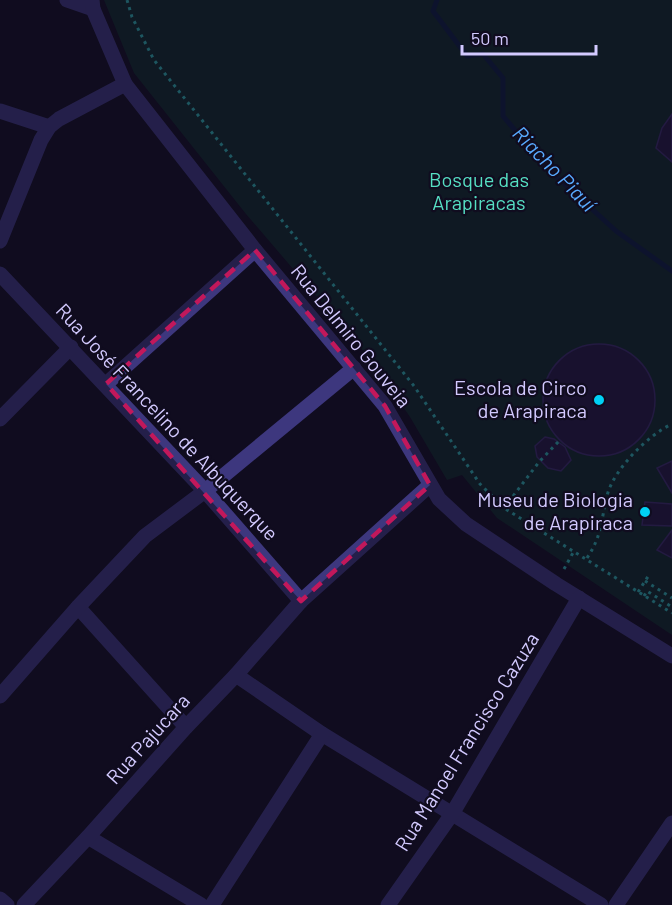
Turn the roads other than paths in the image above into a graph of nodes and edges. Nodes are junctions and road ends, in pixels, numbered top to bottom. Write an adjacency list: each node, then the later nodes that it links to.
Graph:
1 (67, 0): 2 (street)
2 (92, 4): 3 (street, Rua Delmiro Gouveia)
3 (125, 84): 5 (street); 7 (street, Rua Delmiro Gouveia)
4 (0, 111): 5 (street)
5 (49, 127): 6 (street)
6 (2, 232)
7 (255, 250): 10 (street, Rua Delmiro Gouveia); 11 (street)
8 (0, 274): 9 (street, Rua José Francelino de Albuquerque)
9 (71, 347): 11 (street, Rua José Francelino de Albuquerque); 12 (street)
10 (354, 368): 13 (street, Rua Delmiro Gouveia); 14 (street)
11 (106, 384): 14 (street, Rua José Francelino de Albuquerque)
12 (0, 419)
13 (430, 485): 15 (street, Rua Delmiro Gouveia); 16 (street, Rua Pajucara)
14 (205, 491): 16 (street, Rua José Francelino de Albuquerque); 17 (street)
15 (579, 598): 18 (street, Rua Delmiro Gouveia); 23 (street, Rua Manoel Francisco Cazuza)
16 (301, 601): 19 (street, Rua Pajucara)
17 (78, 607): 20 (street); 21 (street)
18 (672, 656)
19 (236, 675): 21 (street, Rua Pajucara); 22 (street)
20 (0, 696)
21 (186, 727): 25 (street, Rua Pajucara)
22 (322, 734): 23 (street); 30 (street)
23 (452, 814): 31 (street, Rua Manoel Francisco Cazuza); 32 (street)
24 (672, 824): 33 (street)
25 (88, 837): 28 (street, Rua Pajucara); 29 (street)
26 (0, 899): 27 (street)
27 (7, 905)
28 (24, 905)
29 (201, 905)
30 (212, 905)
31 (388, 905)
32 (601, 905)
33 (616, 905)

